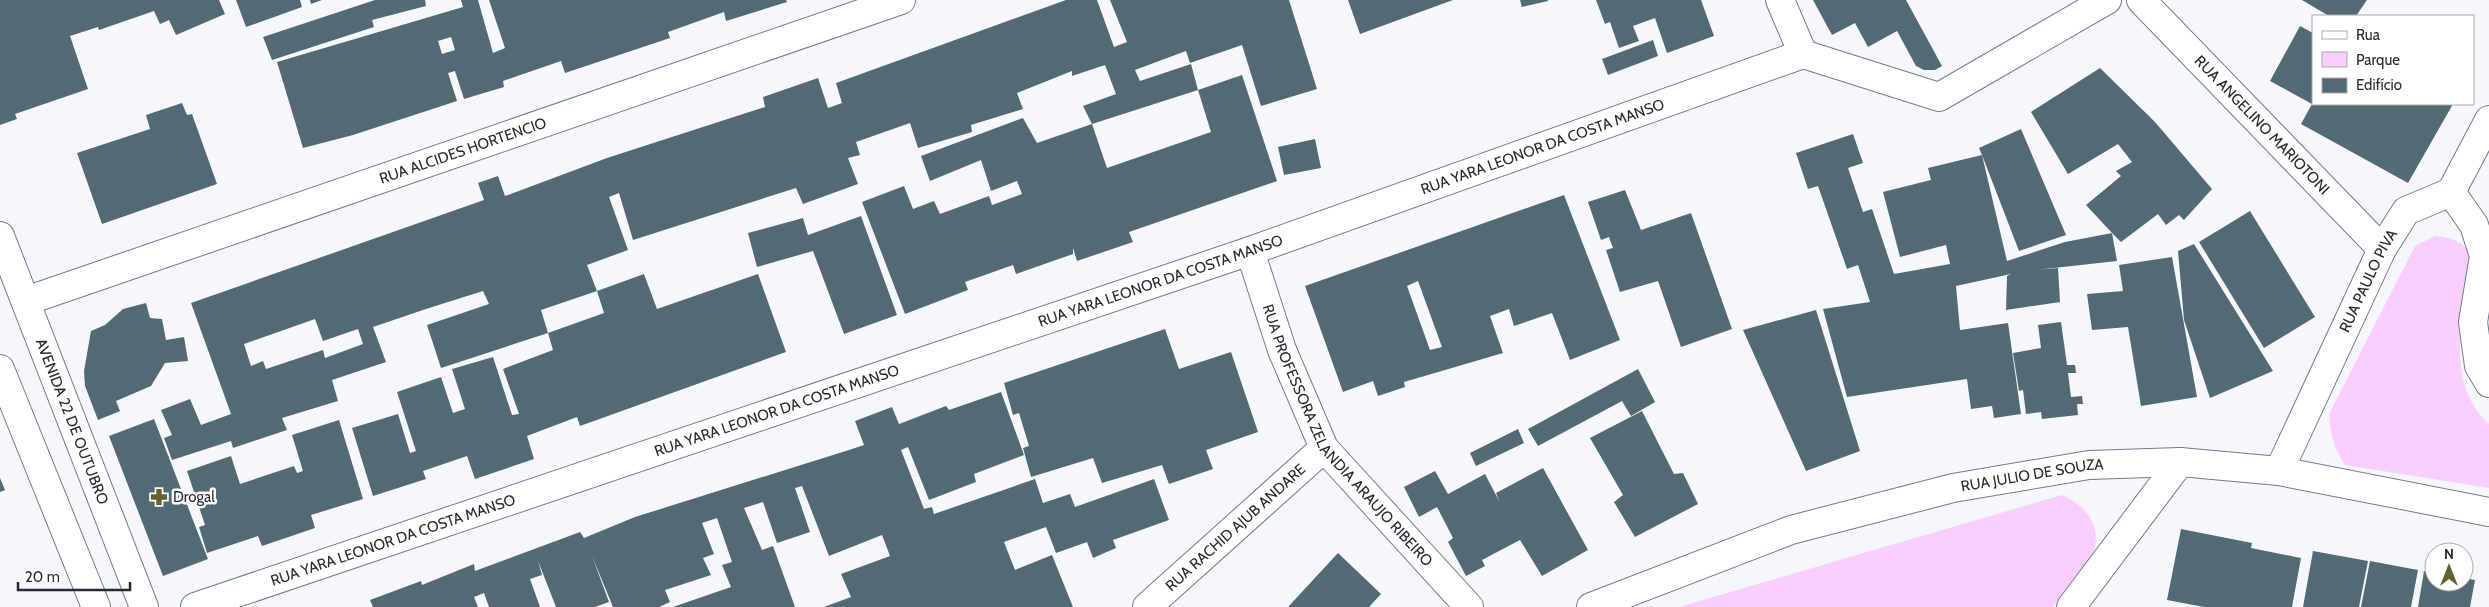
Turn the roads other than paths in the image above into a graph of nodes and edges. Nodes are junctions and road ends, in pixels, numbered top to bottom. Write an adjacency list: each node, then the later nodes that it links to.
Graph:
1 (901, 0): 12 (street, RUA ALCIDES HORTENCIO)
2 (1780, 0): 5 (street)
3 (2107, 0): 5 (street)
4 (2141, 0): 9 (street, RUA ANGELINO MARIOTONI)
5 (1803, 54): 10 (street, RUA YARA LEONOR DA COSTA MANSO)
6 (2489, 120): 7 (street)
7 (2451, 192): 9 (street, RUA PAULO PIVA); 11 (street)
8 (0, 236): 12 (street, AVENIDA 22 DE OUTUBRO)
9 (2382, 249): 17 (street, RUA PAULO PIVA)
10 (1250, 251): 15 (street, RUA PROFESSORA ZELANDIA ARAUJO RIBEIRO); 21 (street, RUA YARA LEONOR DA COSTA MANSO)
11 (2487, 256): 14 (street)
12 (26, 300): 20 (street, AVENIDA 22 DE OUTUBRO)
13 (0, 369): 19 (street)
14 (2489, 383)
15 (1324, 448): 22 (street, RUA RACHID AJUB ANDARE); 23 (street, RUA PROFESSORA ZELANDIA ARAUJO RIBEIRO)
16 (2180, 462): 17 (street, RUA JULIO DE SOUZA); 24 (street, RUA JULIO DE SOUZA); 25 (street)
17 (2279, 471): 18 (street, RUA JULIO DE SOUZA)
18 (2489, 512)
19 (96, 607)
20 (144, 607)
21 (195, 607)
22 (1148, 607)
23 (1469, 607)
24 (1591, 607)
25 (2071, 607)

